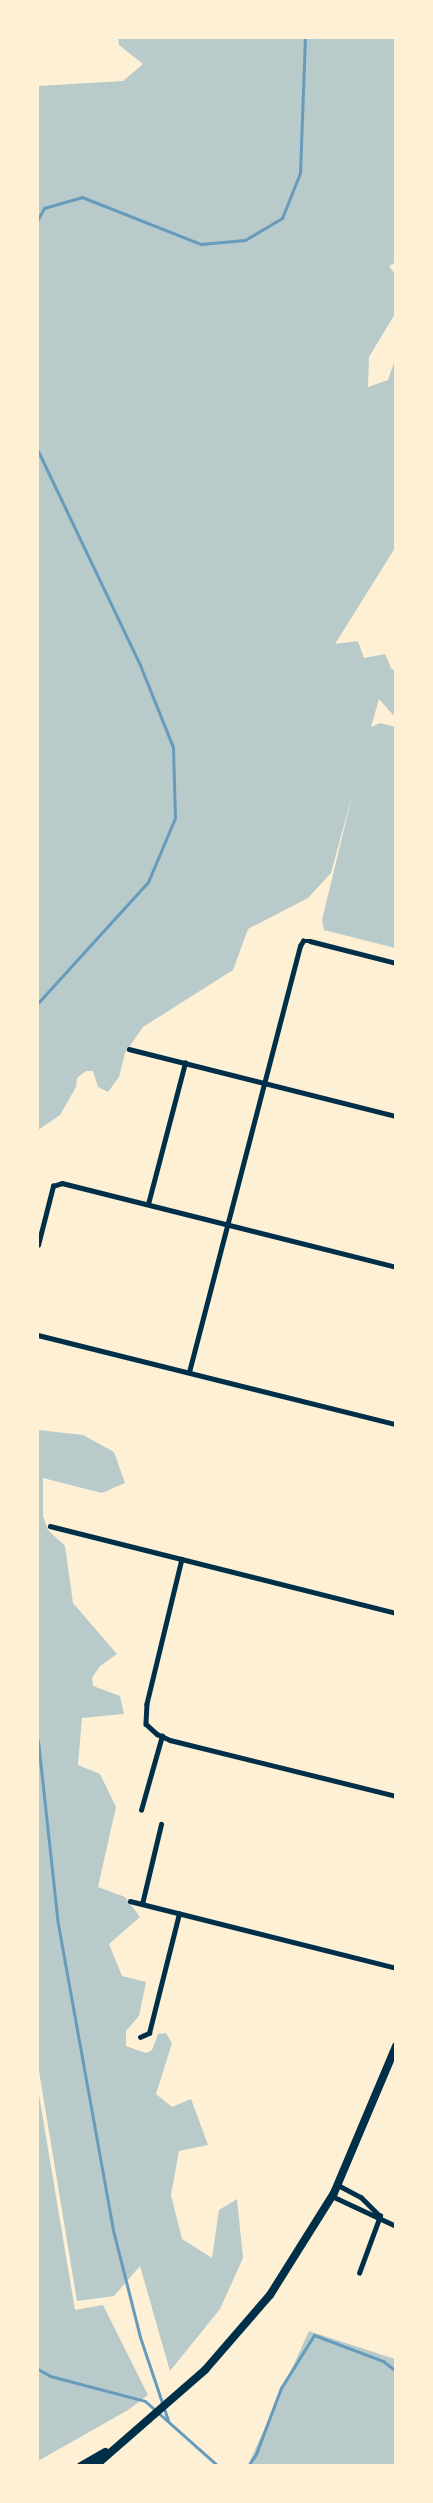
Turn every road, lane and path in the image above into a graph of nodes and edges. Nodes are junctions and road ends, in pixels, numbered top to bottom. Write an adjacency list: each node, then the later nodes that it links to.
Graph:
1 (396, 963): 4 (street)
2 (129, 1048): 3 (street)
3 (185, 1063): 4 (street); 6 (street)
4 (264, 1083): 5 (street); 7 (street)
5 (396, 1116)
6 (148, 1204): 7 (street); 8 (street)
7 (228, 1224): 9 (street); 11 (street)
8 (38, 1245)
9 (396, 1267)
10 (38, 1335): 11 (street)
11 (189, 1372): 12 (street)
12 (396, 1424)
13 (50, 1526): 14 (street)
14 (182, 1559): 15 (street); 16 (street)
15 (396, 1613)
16 (162, 1736): 17 (street); 18 (street)
17 (396, 1796)
18 (141, 1810)
19 (161, 1824): 21 (street)
20 (130, 1901): 21 (street)
21 (142, 1904): 22 (street)
22 (179, 1914): 23 (street); 24 (street)
23 (396, 1968)
24 (140, 2037)
25 (396, 2046): 26 (main road)
26 (338, 2185): 27 (main road); 28 (street)
27 (332, 2196): 28 (street); 31 (main road)
28 (380, 2216): 29 (street); 30 (street)
29 (396, 2226)
30 (359, 2273)
31 (118, 2445): 32 (main road); 33 (main road)
32 (81, 2466)
33 (95, 2466)

